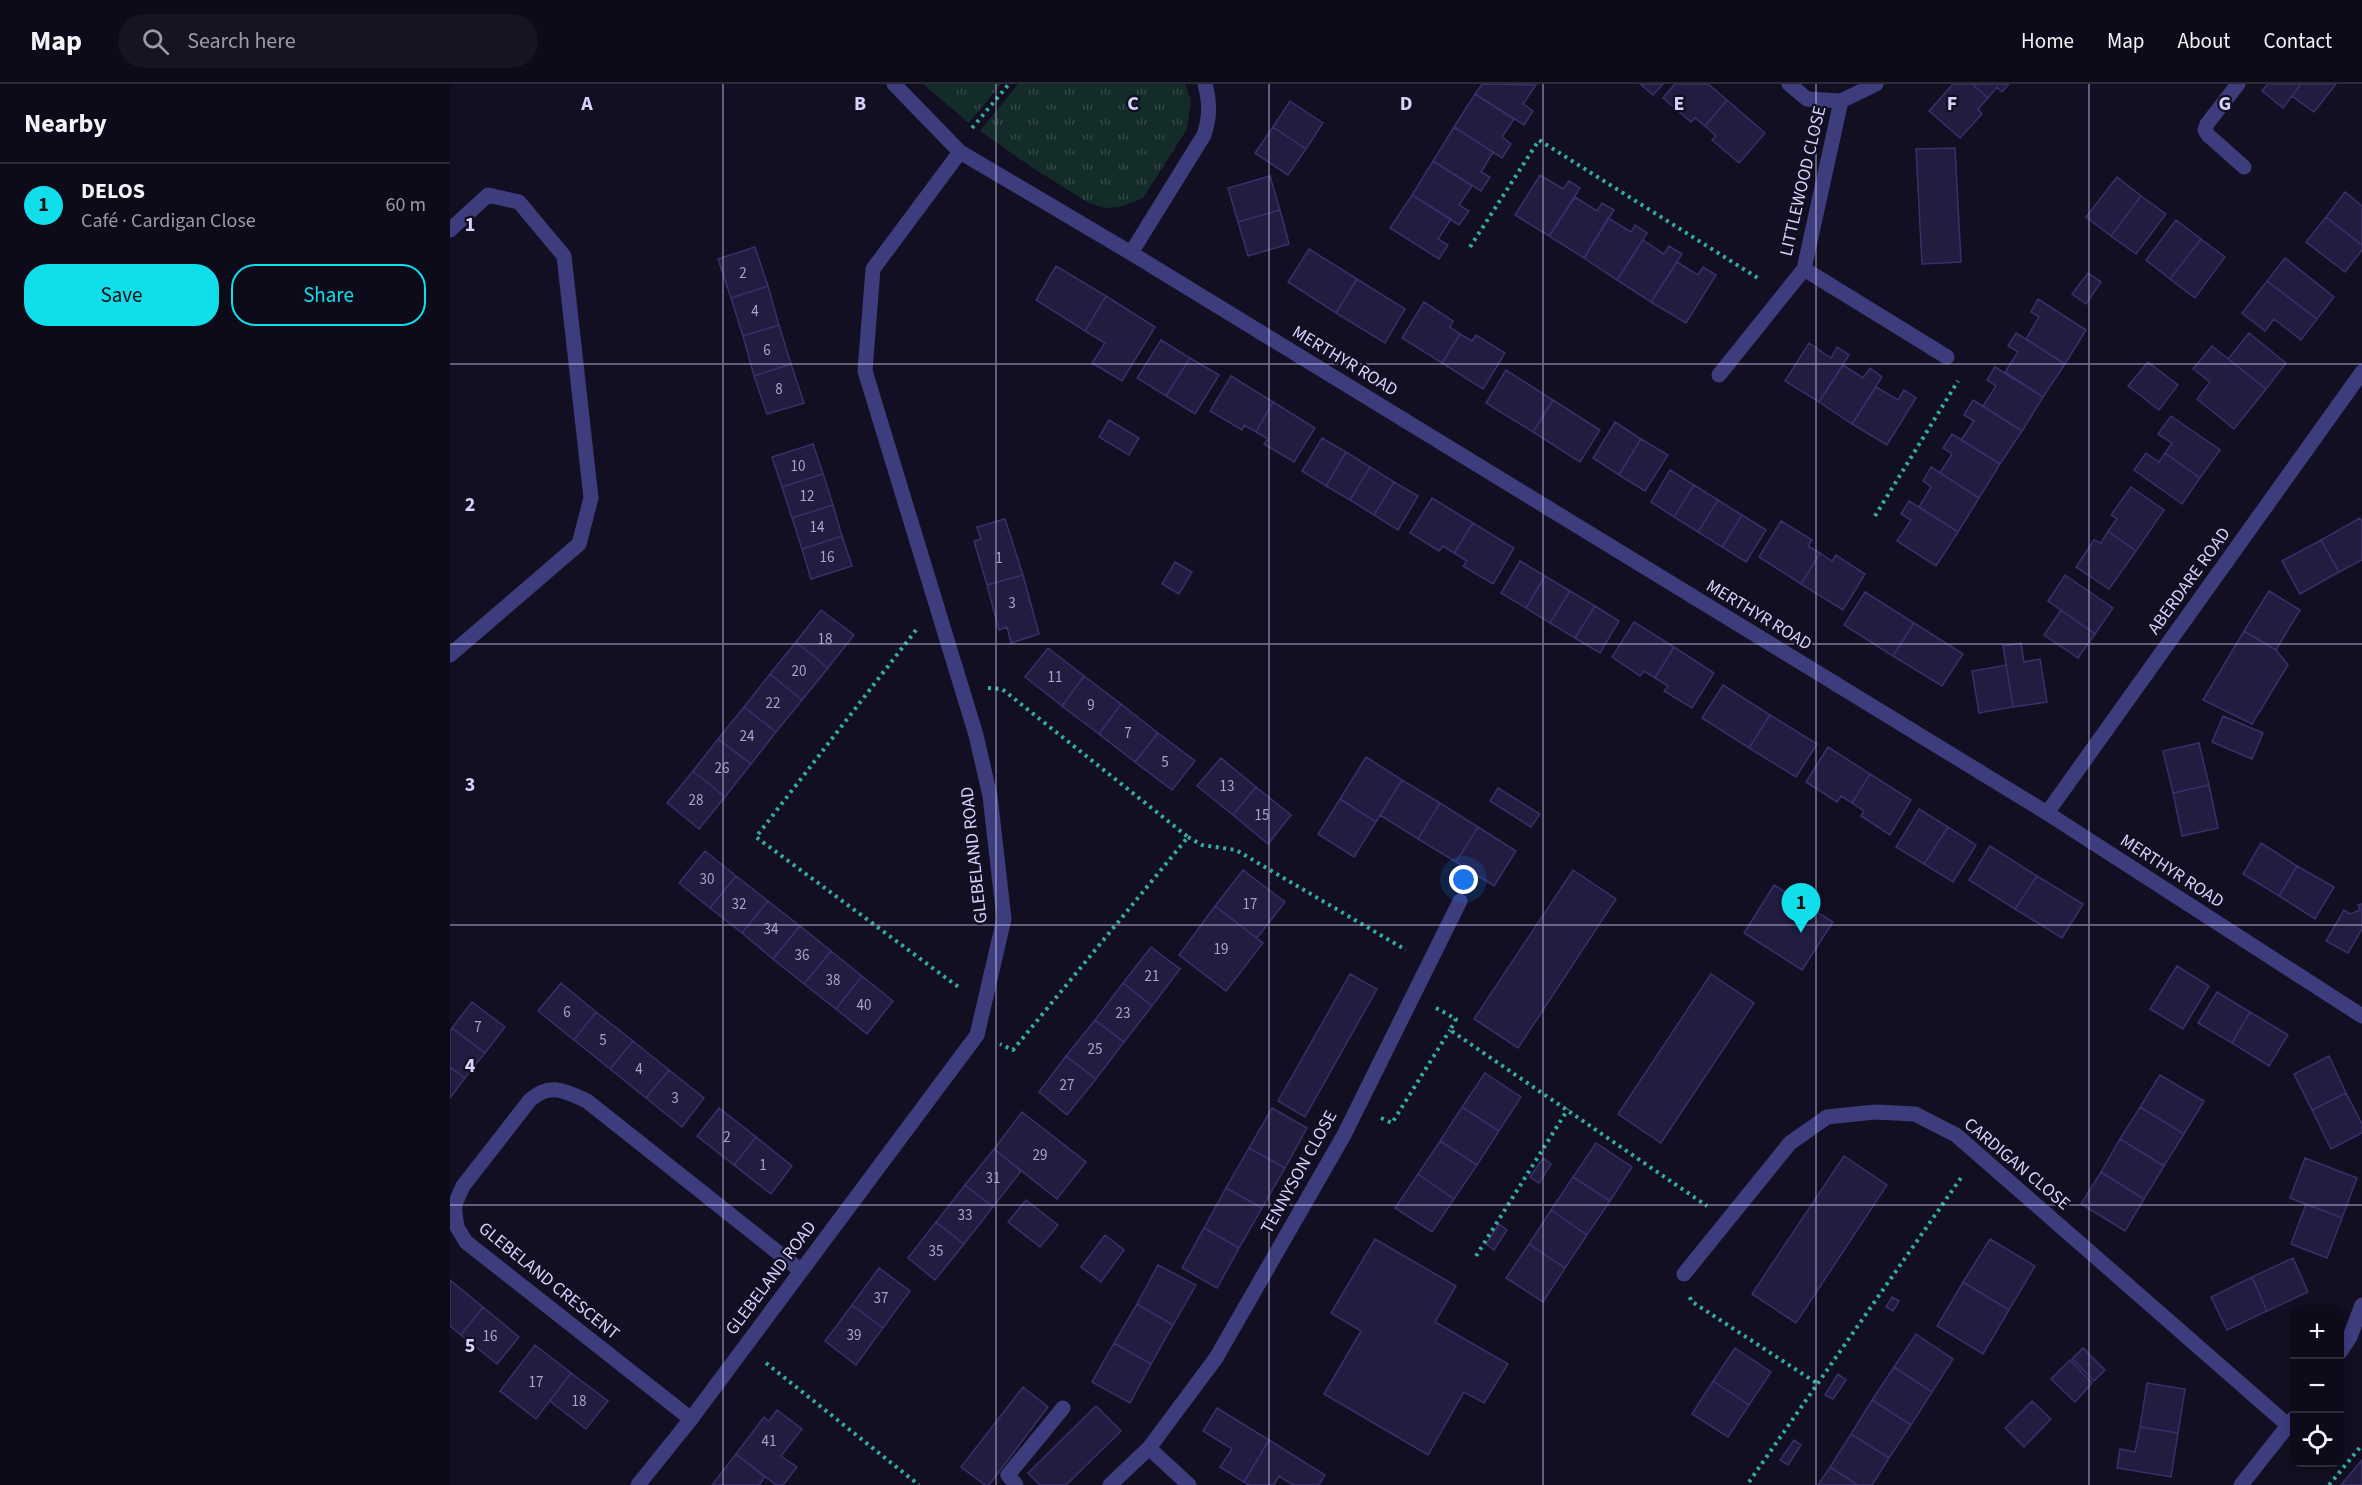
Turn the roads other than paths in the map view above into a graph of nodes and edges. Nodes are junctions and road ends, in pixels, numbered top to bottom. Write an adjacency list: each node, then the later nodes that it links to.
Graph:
1 (894, 84): 7 (street, MERTHYR ROAD)
2 (1205, 84): 10 (street)
3 (1789, 84): 6 (street)
4 (1876, 84): 6 (street)
5 (2238, 84): 8 (street)
6 (1841, 101): 11 (street, LITTLEWOOD CLOSE)
7 (958, 149): 10 (street, MERTHYR ROAD); 19 (street, GLEBELAND ROAD)
8 (2244, 167)
9 (450, 230): 15 (street)
10 (1131, 253): 16 (street, MERTHYR ROAD)
11 (1804, 269): 12 (street, LITTLEWOOD CLOSE); 14 (street, LITTLEWOOD CLOSE)
12 (1947, 357)
13 (2362, 372): 16 (street, ABERDARE ROAD)
14 (1719, 375)
15 (450, 655)
16 (2047, 813): 18 (street, MERTHYR ROAD)
17 (1460, 901): 27 (street, TENNYSON CLOSE)
18 (2362, 1016)
19 (800, 1270): 24 (street, GLEBELAND ROAD); 24 (street, GLEBELAND CRESCENT)
20 (1683, 1274): 25 (street, CARDIGAN CLOSE)
21 (2362, 1305): 22 (street)
22 (2344, 1346)
23 (1063, 1408): 29 (street)
24 (691, 1419): 28 (street, GLEBELAND ROAD)
25 (2290, 1420)
26 (2290, 1424): 32 (street)
27 (1149, 1448): 30 (street, TENNYSON CLOSE); 31 (street)
28 (638, 1485)
29 (1016, 1485)
30 (1110, 1485)
31 (1189, 1485)
32 (2241, 1485)

